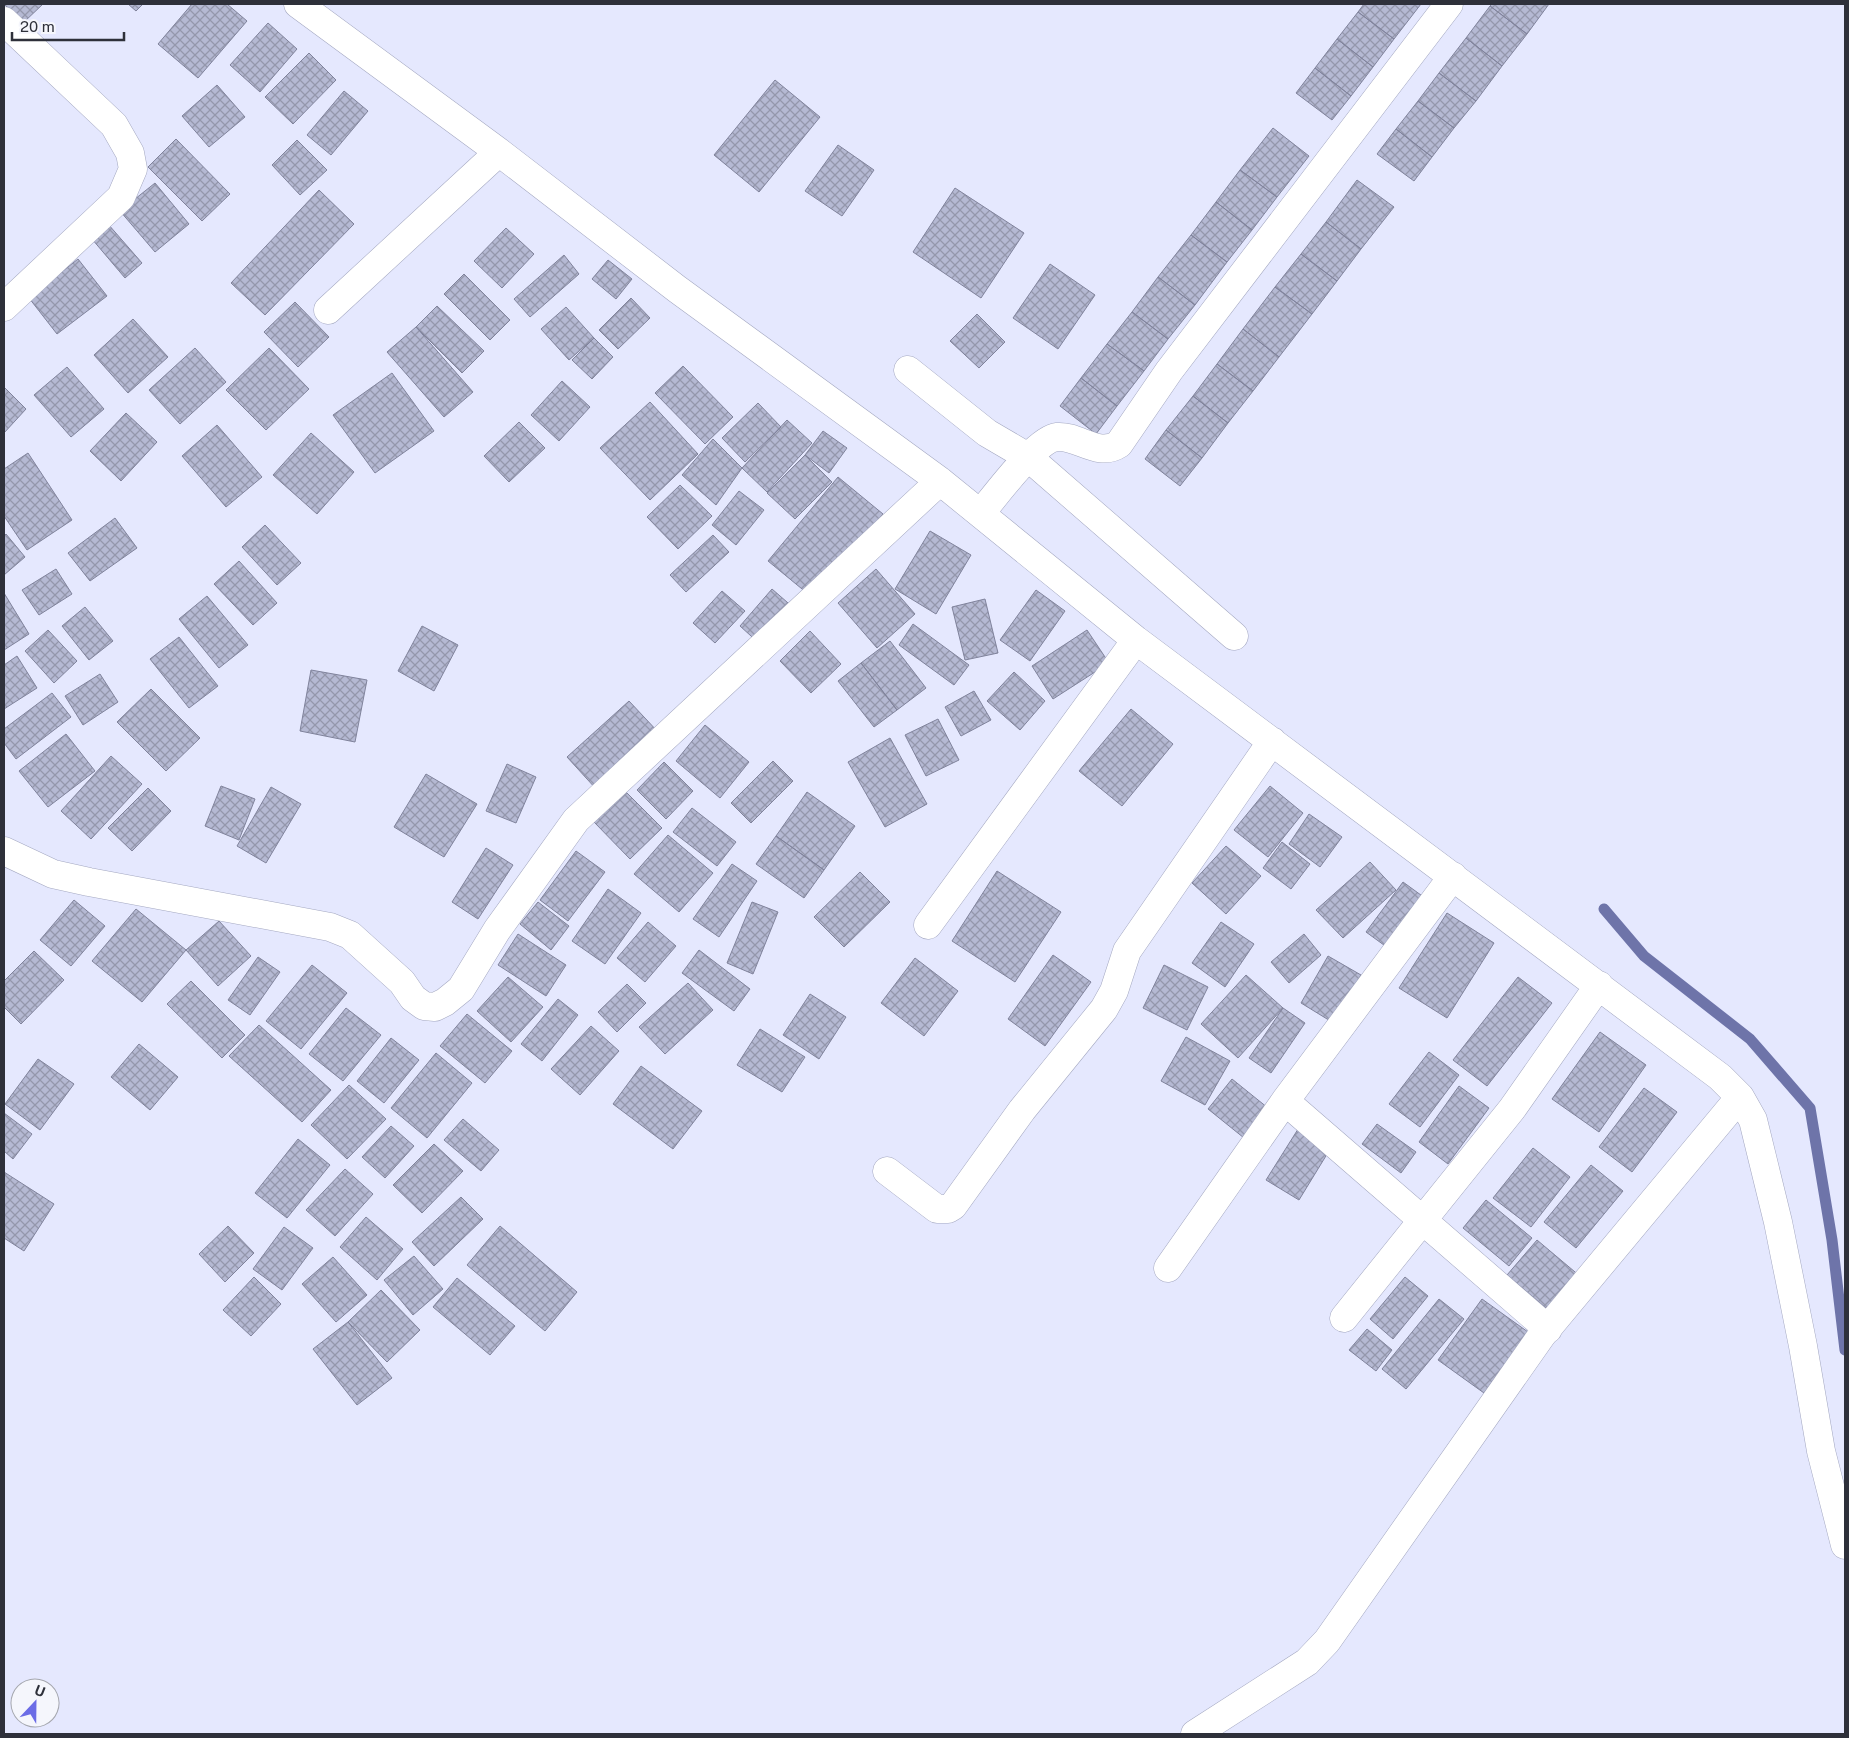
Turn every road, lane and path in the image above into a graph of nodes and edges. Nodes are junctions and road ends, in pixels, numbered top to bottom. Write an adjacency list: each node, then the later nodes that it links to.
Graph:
1 (298, 4): 4 (street)
2 (1449, 4): 8 (street)
3 (4, 21): 5 (street)
4 (499, 152): 6 (street); 9 (street)
5 (4, 307)
6 (328, 310)
7 (908, 370): 8 (street)
8 (1016, 472): 10 (street); 11 (street)
9 (940, 481): 10 (street); 14 (street)
10 (981, 513): 12 (street)
11 (1234, 636)
12 (1136, 640): 13 (street); 16 (street)
13 (1272, 741): 15 (street); 20 (street)
14 (4, 851)
15 (1453, 876): 17 (street); 19 (street)
16 (928, 925)
17 (1599, 985): 18 (street); 21 (street)
18 (1740, 1097): 24 (street); 25 (street)
19 (1285, 1101): 21 (street); 22 (street)
20 (887, 1171)
21 (1422, 1222): 23 (street); 24 (street)
22 (1168, 1268)
23 (1344, 1318)
24 (1548, 1329): 26 (street)
25 (1845, 1545)
26 (1195, 1734)

